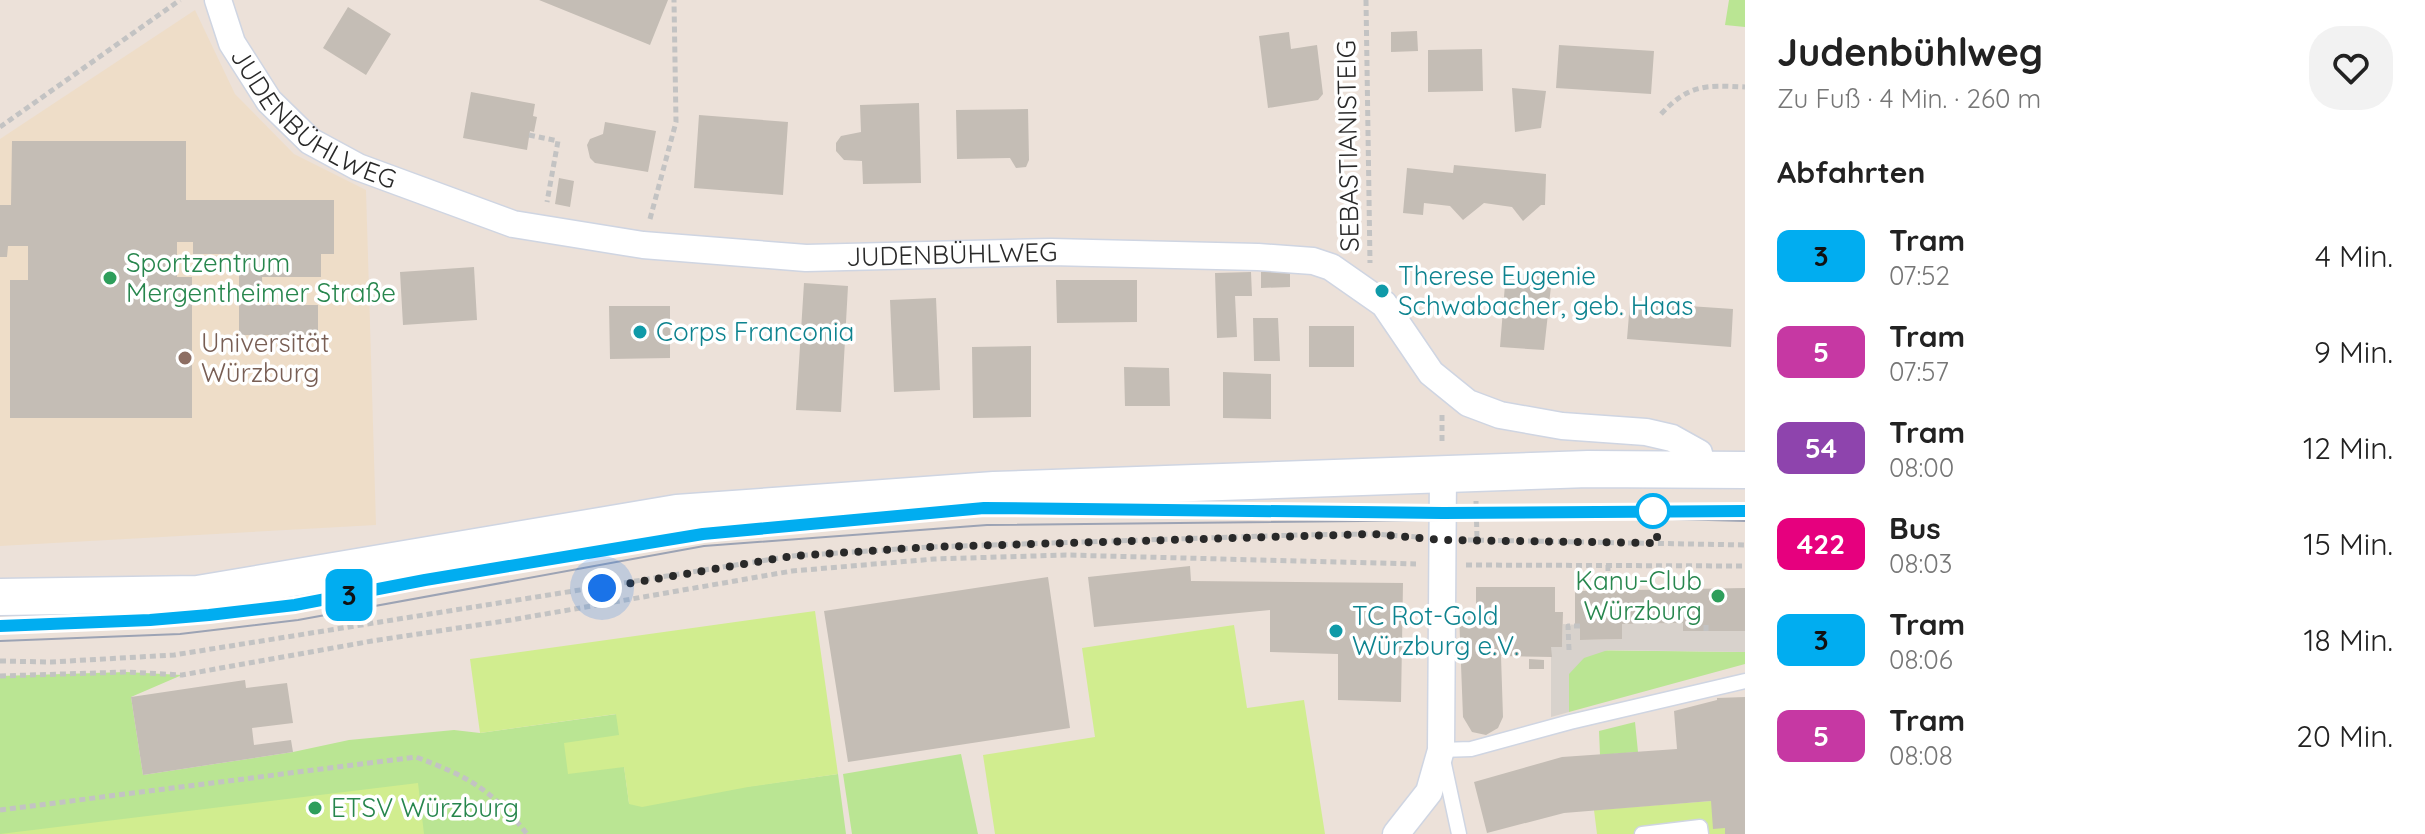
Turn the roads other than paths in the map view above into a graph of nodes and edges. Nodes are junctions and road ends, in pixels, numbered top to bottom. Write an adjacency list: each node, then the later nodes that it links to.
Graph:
1 (218, 0): 3 (street, JUDENBÜHLWEG)
2 (1448, 460): 3 (main road); 5 (main road); 7 (street)
3 (1701, 468): 4 (main road)
4 (1745, 470)
5 (0, 597)
6 (1745, 681): 7 (lane)
7 (1441, 750): 8 (street); 9 (lane)
8 (1396, 834)
9 (1459, 834)
10 (1642, 834): 11 (lane)
11 (1701, 834)

